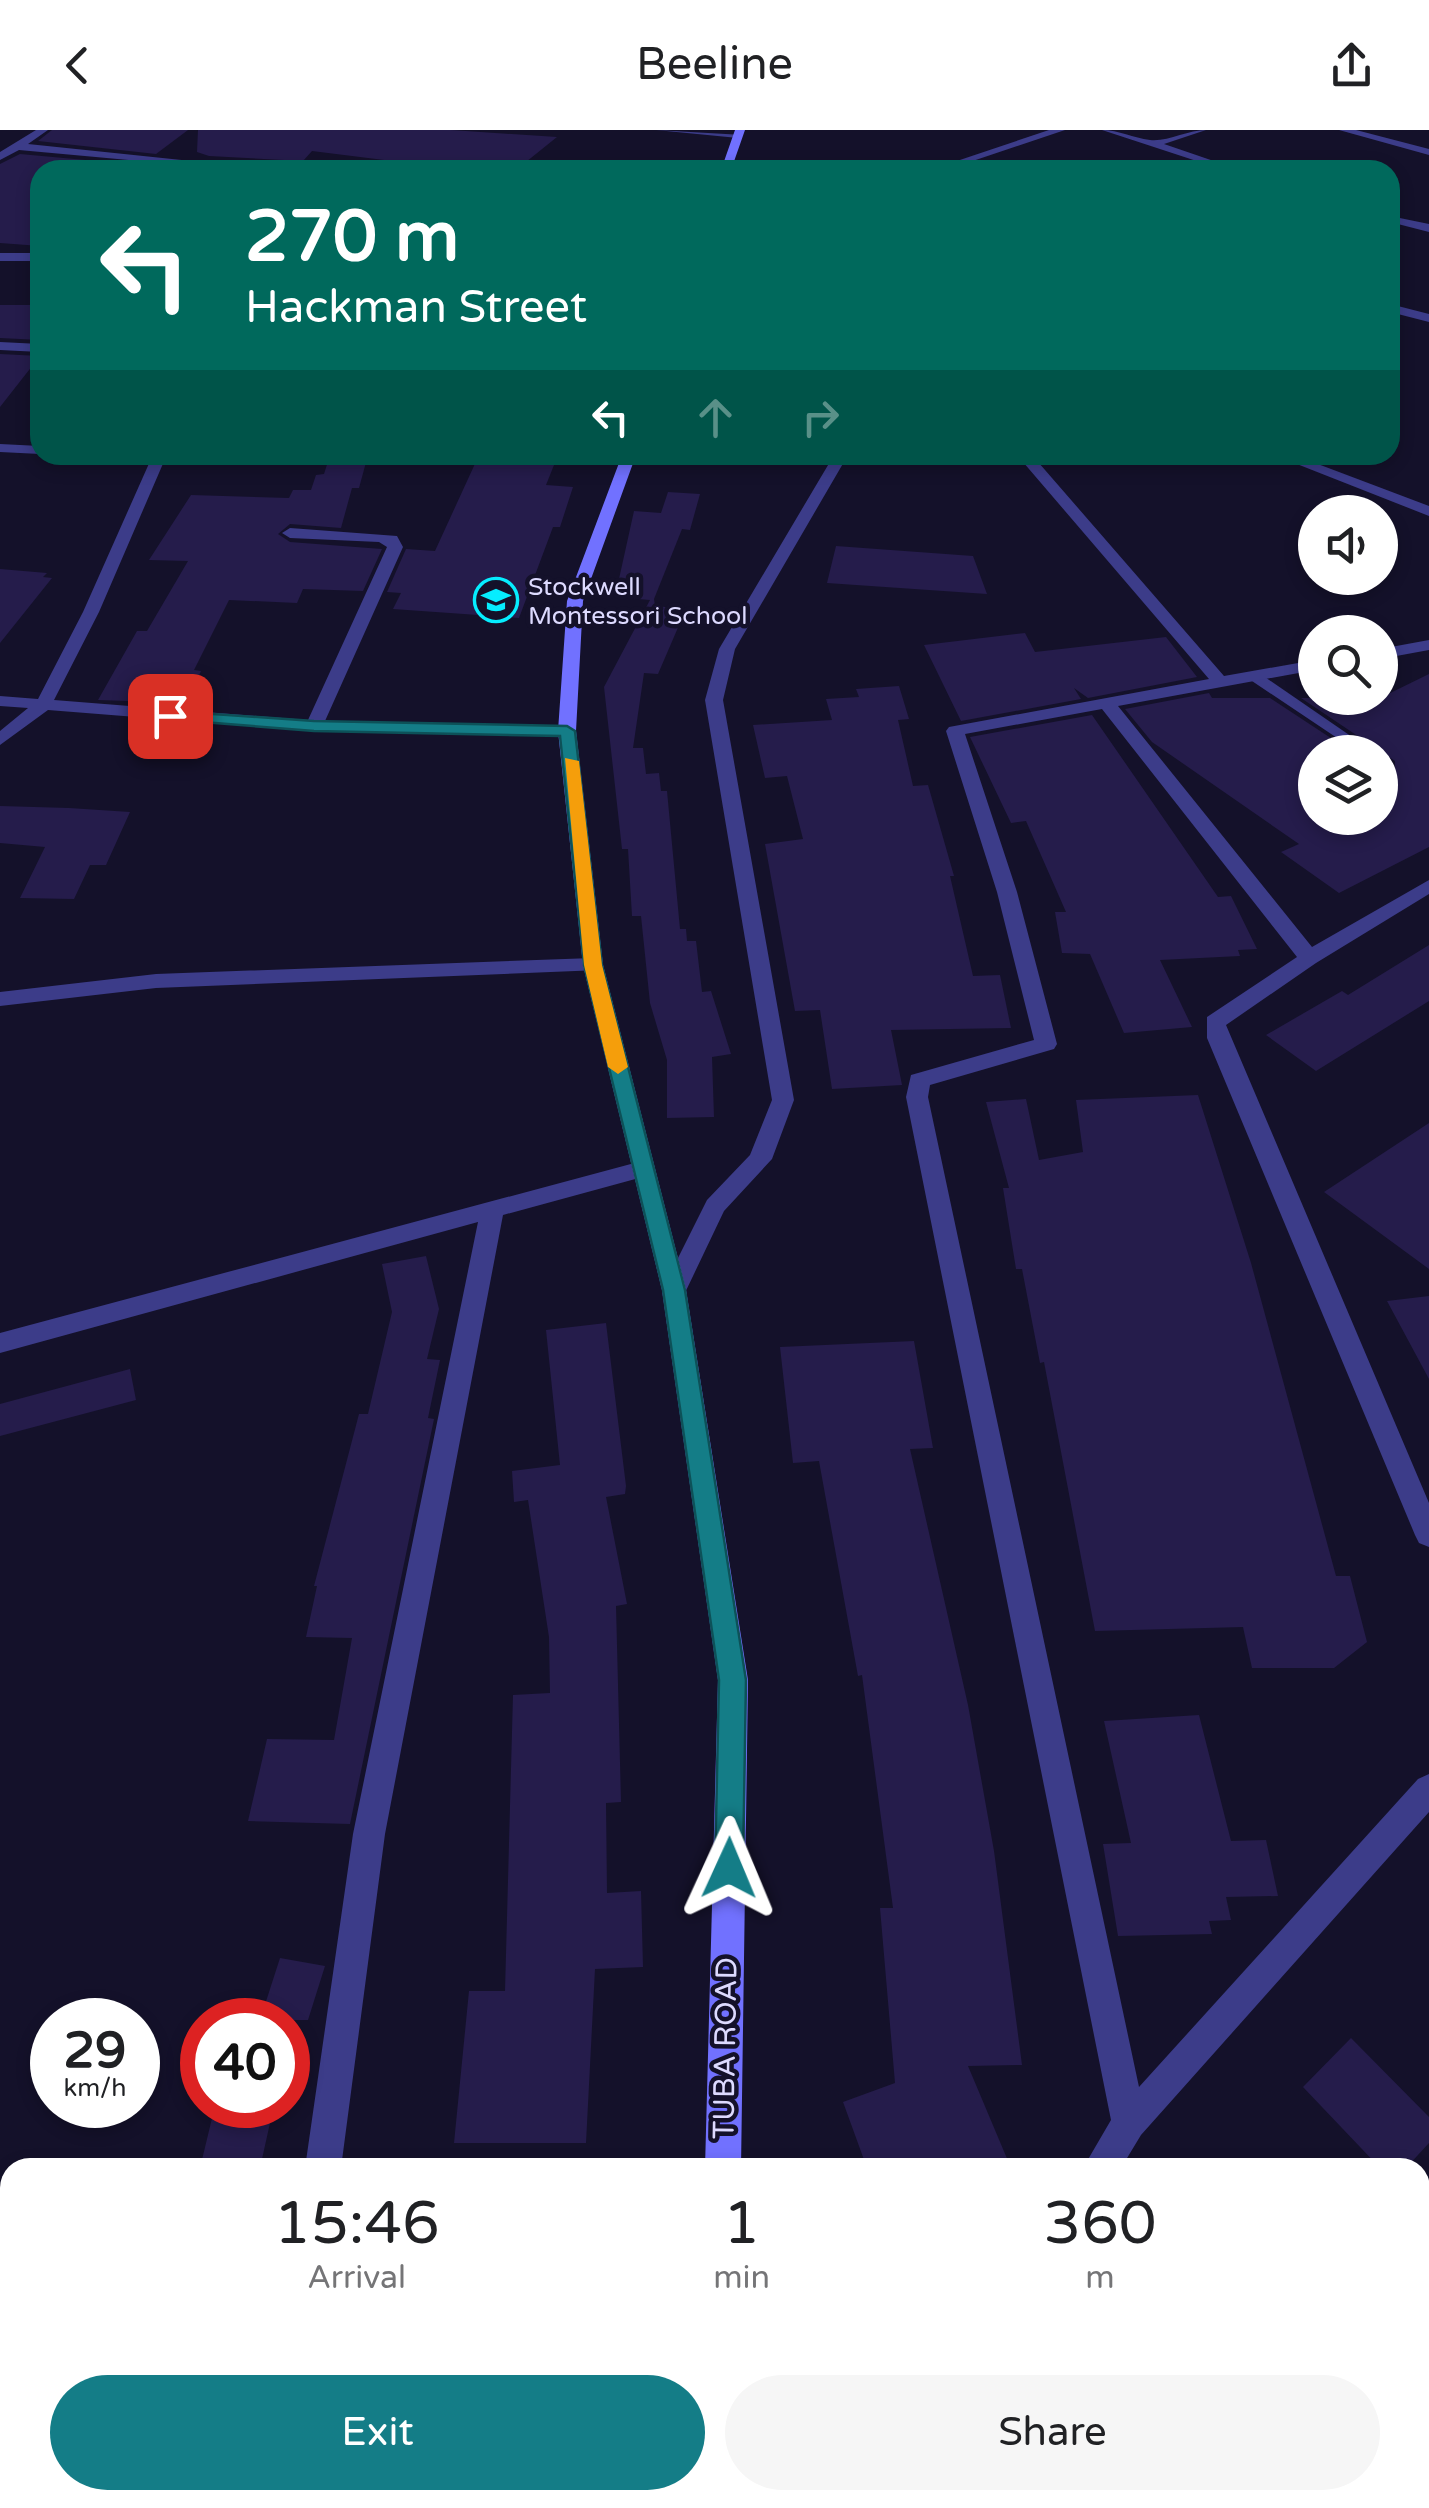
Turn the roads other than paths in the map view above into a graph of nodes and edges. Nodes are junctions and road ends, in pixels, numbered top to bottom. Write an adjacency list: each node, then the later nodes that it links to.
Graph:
1 (44, 130): 9 (street)
2 (661, 130): 7 (street)
3 (1060, 130): 14 (street)
4 (1107, 130): 8 (street)
5 (1201, 130): 8 (street)
6 (1344, 130): 10 (street)
7 (739, 132): 13 (street)
8 (1153, 144): 15 (street)
9 (16, 146): 11 (street); 12 (street)
10 (1426, 150)
11 (0, 157)
12 (166, 160)
13 (729, 160)
14 (966, 160)
15 (1203, 160)
16 (1400, 221): 17 (street)
17 (1429, 228)
18 (0, 257): 19 (street)
19 (30, 257)
20 (1400, 311): 21 (street)
21 (1429, 318)
22 (0, 346): 23 (street)
23 (30, 348)
24 (0, 448): 25 (street)
25 (30, 450)
26 (156, 465): 40 (street)
27 (625, 465): 42 (street, TUBA ROAD)
28 (836, 465): 51 (street)
29 (1033, 465): 37 (street)
30 (1307, 465): 31 (street)
31 (1429, 511)
32 (290, 533): 41 (street)
33 (1429, 645): 34 (street)
34 (1398, 651)
35 (1298, 668): 36 (street)
36 (1254, 676): 37 (street); 43 (lane)
37 (1220, 682): 39 (street)
38 (0, 701): 40 (street)
39 (1105, 702): 46 (street); 55 (street)
40 (43, 705): 41 (street); 44 (street)
41 (314, 726): 42 (street)
42 (567, 731): 47 (street, TUBA ROAD)
43 (1342, 735)
44 (0, 740)
45 (1429, 886): 46 (street)
46 (1308, 958): 53 (street)
47 (593, 965): 48 (street); 49 (street, TUBA ROAD)
48 (0, 999)
49 (642, 1169): 50 (street); 51 (street, TUBA ROAD)
50 (492, 1210): 52 (street); 56 (street)
51 (674, 1290): 57 (street, TUBA ROAD)
52 (0, 1343)
53 (1429, 1535)
54 (1429, 1789): 55 (street)
55 (1129, 2123): 58 (street)
56 (324, 2158)
57 (723, 2158)
58 (1106, 2158)

